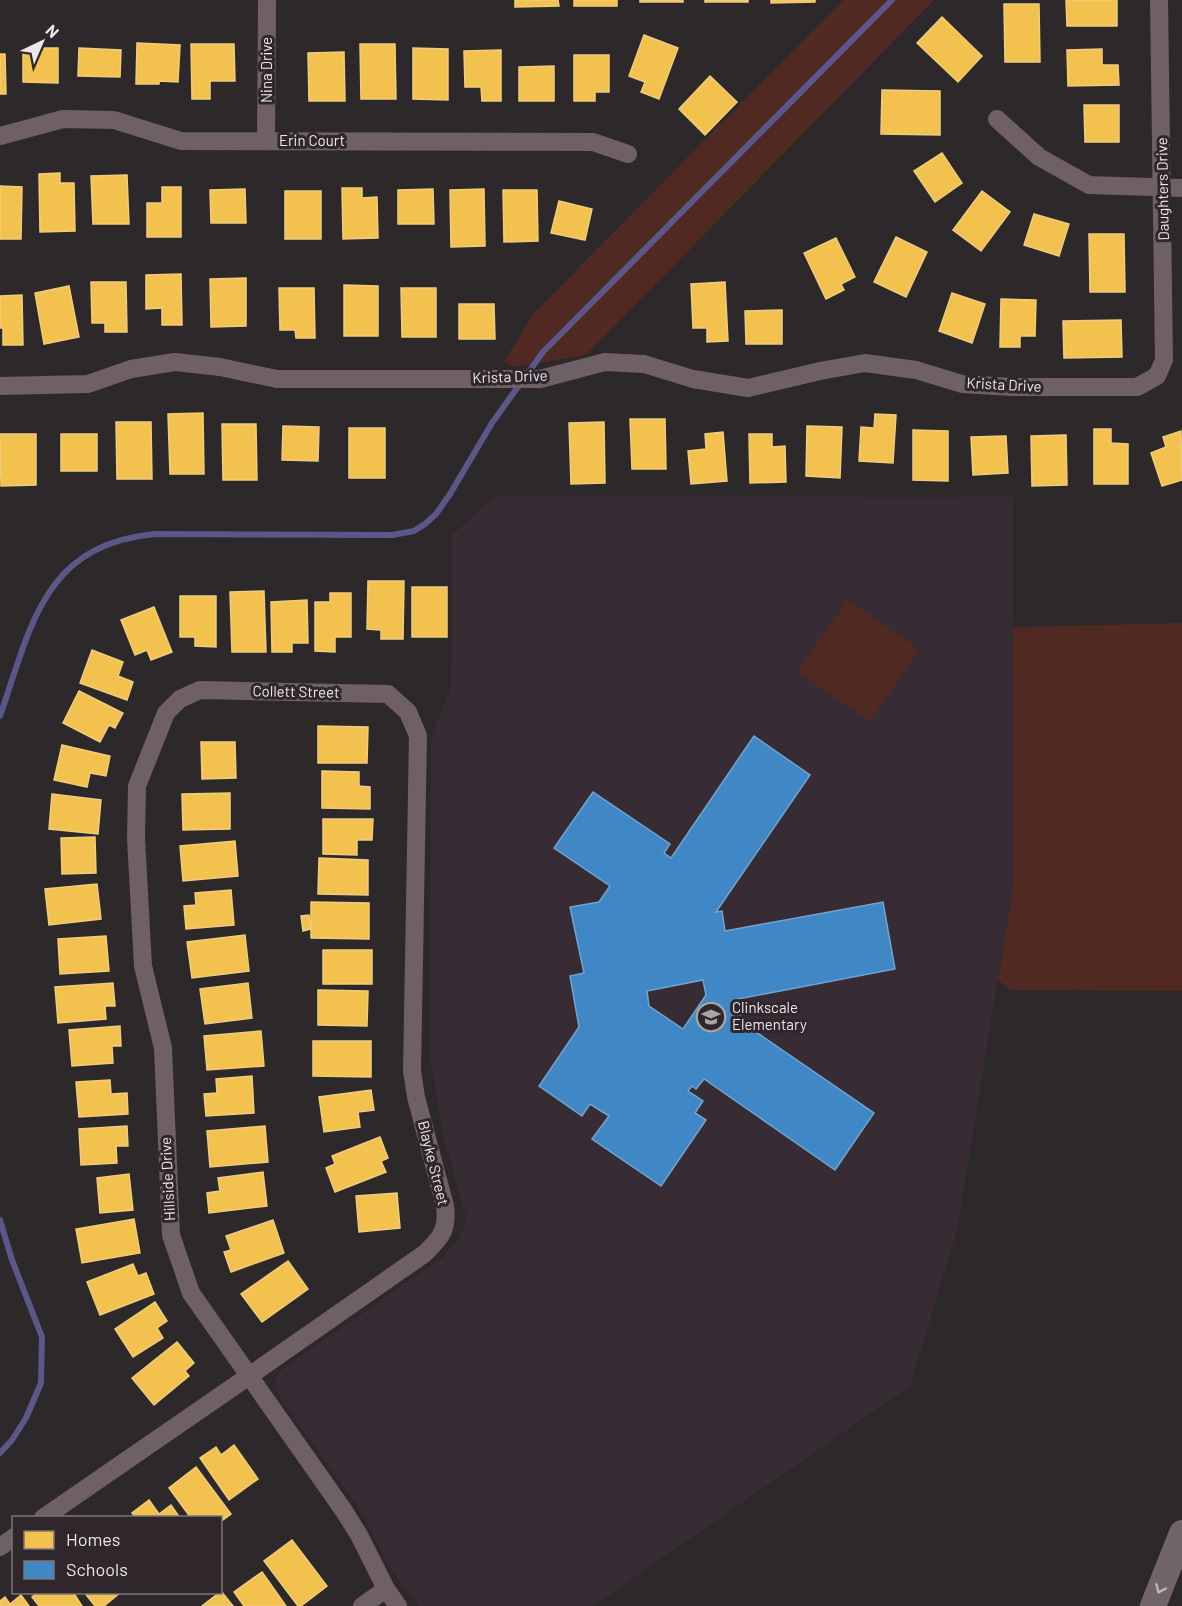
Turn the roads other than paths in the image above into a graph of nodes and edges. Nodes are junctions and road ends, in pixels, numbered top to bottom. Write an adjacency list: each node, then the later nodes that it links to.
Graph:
1 (267, 0): 5 (street, Nina Drive)
2 (1159, 0): 8 (street, Daughters Drive)
3 (998, 119): 8 (street)
4 (0, 136): 5 (street, Erin Court)
5 (266, 141): 6 (street, Erin Court)
6 (628, 154)
7 (1182, 188): 8 (street)
8 (1163, 189): 9 (street, Daughters Drive)
9 (1157, 376): 10 (street, Krista Drive)
10 (0, 386)
11 (180, 699): 12 (street, Collett Street); 13 (street, Hillside Drive)
12 (408, 712): 13 (street, Blayke Street)
13 (249, 1376): 14 (street, Blayke Street); 16 (street, Hillside Drive)
14 (46, 1516)
15 (1182, 1533): 19 (main road, one-way to 19)
16 (386, 1589): 17 (street); 18 (street, Hillside Drive)
17 (362, 1606)
18 (398, 1606)
19 (1153, 1606)

